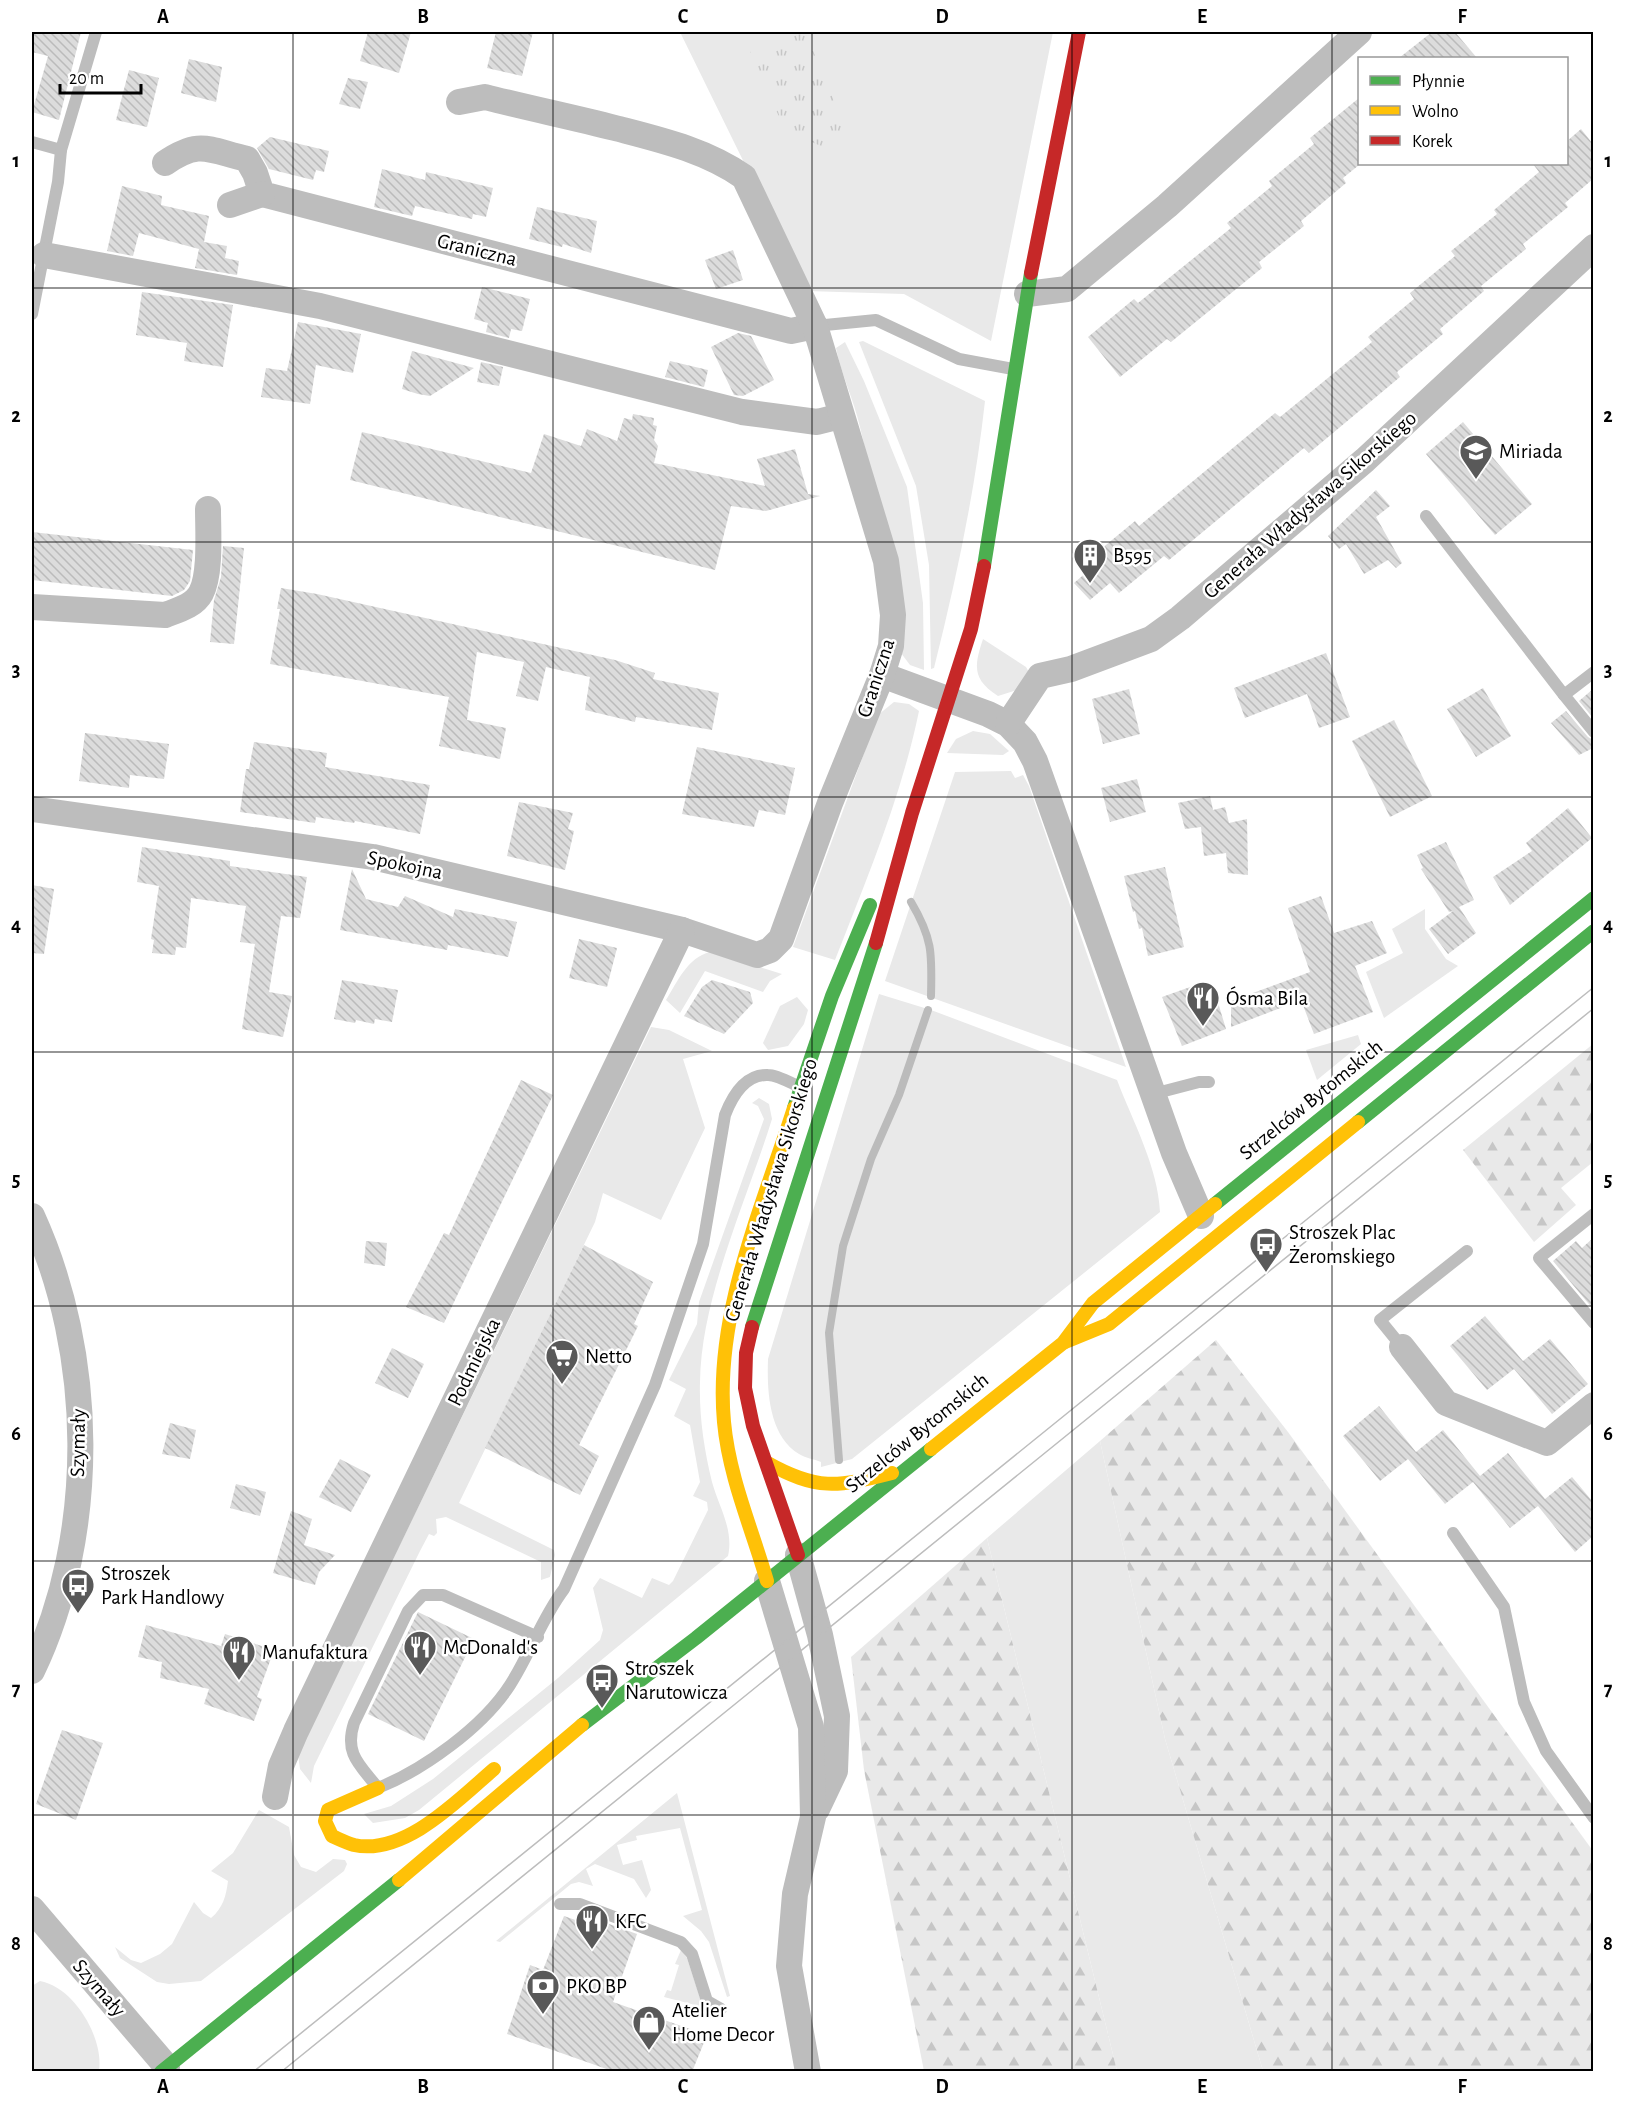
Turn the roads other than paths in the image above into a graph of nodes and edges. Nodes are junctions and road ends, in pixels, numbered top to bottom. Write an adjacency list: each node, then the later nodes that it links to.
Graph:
1 (96, 32): 6 (lane)
2 (1079, 32): 12 (main road, Generała Władysława Sikorskiego)
3 (1359, 32): 12 (street)
4 (459, 102): 14 (street, Graniczna)
5 (32, 142): 6 (lane)
6 (61, 150): 11 (lane)
7 (165, 163): 8 (street)
8 (262, 194): 9 (street); 14 (street, Graniczna)
9 (230, 205)
10 (1593, 247): 24 (street, Generała Władysława Sikorskiego)
11 (44, 255): 13 (lane); 16 (street)
12 (1027, 294): 15 (main road, Generała Władysława Sikorskiego)
13 (32, 314)
14 (815, 326): 15 (lane); 16 (street, Graniczna)
15 (1014, 369): 23 (main road, Generała Władysława Sikorskiego)
16 (841, 416): 21 (street, Graniczna)
17 (208, 509): 19 (street)
18 (1426, 516): 22 (lane)
19 (32, 607)
20 (1593, 672): 22 (lane)
21 (882, 675): 23 (street); 31 (street, Graniczna)
22 (1564, 695): 25 (lane)
23 (949, 699): 24 (street); 27 (main road, Generała Władysława Sikorskiego)
24 (1008, 724): 34 (street)
25 (1593, 732)
26 (32, 808): 29 (street, Spokojna)
27 (912, 813): 33 (main road, Generała Władysława Sikorskiego); 33 (main road, Generała Władysława Sikorskiego)
28 (1593, 898): 37 (main road, Strzelców Bytomskich)
29 (682, 930): 31 (street, Spokojna); 54 (street, Podmiejska)
30 (1593, 932): 40 (main road, Strzelców Bytomskich)
31 (771, 950)
32 (1209, 1082): 34 (lane)
33 (814, 1092): 43 (main road, Generała Władysława Sikorskiego); 47 (main road, Generała Władysława Sikorskiego); 48 (lane)
34 (1153, 1094): 37 (street)
35 (1593, 1214): 39 (lane)
36 (32, 1216): 49 (street, Szymały)
37 (1200, 1216): 40 (main road, Strzelców Bytomskich)
38 (1467, 1251): 41 (lane)
39 (1593, 1323)
40 (1063, 1343): 44 (main road, Strzelców Bytomskich)
41 (1402, 1347): 42 (street)
42 (1593, 1405)
43 (766, 1462): 44 (main road); 46 (main road, Generała Władysława Sikorskiego)
44 (903, 1471): 46 (main road, Strzelców Bytomskich)
45 (1453, 1533): 56 (lane)
46 (798, 1555): 47 (main road, Strzelców Bytomskich); 55 (street)
47 (767, 1581): 50 (main road, Strzelców Bytomskich); 55 (street)
48 (538, 1637): 53 (lane); 53 (lane)
49 (32, 1671)
50 (559, 1743): 51 (main road); 60 (main road, Strzelców Bytomskich)
51 (527, 1753)
52 (506, 1760): 53 (main road)
53 (378, 1788)
54 (275, 1797)
55 (813, 1817): 61 (street)
56 (1593, 1818)
57 (560, 1904): 59 (lane)
58 (32, 1909): 60 (street, Szymały)
59 (721, 2009)
60 (164, 2069)
61 (808, 2072)

